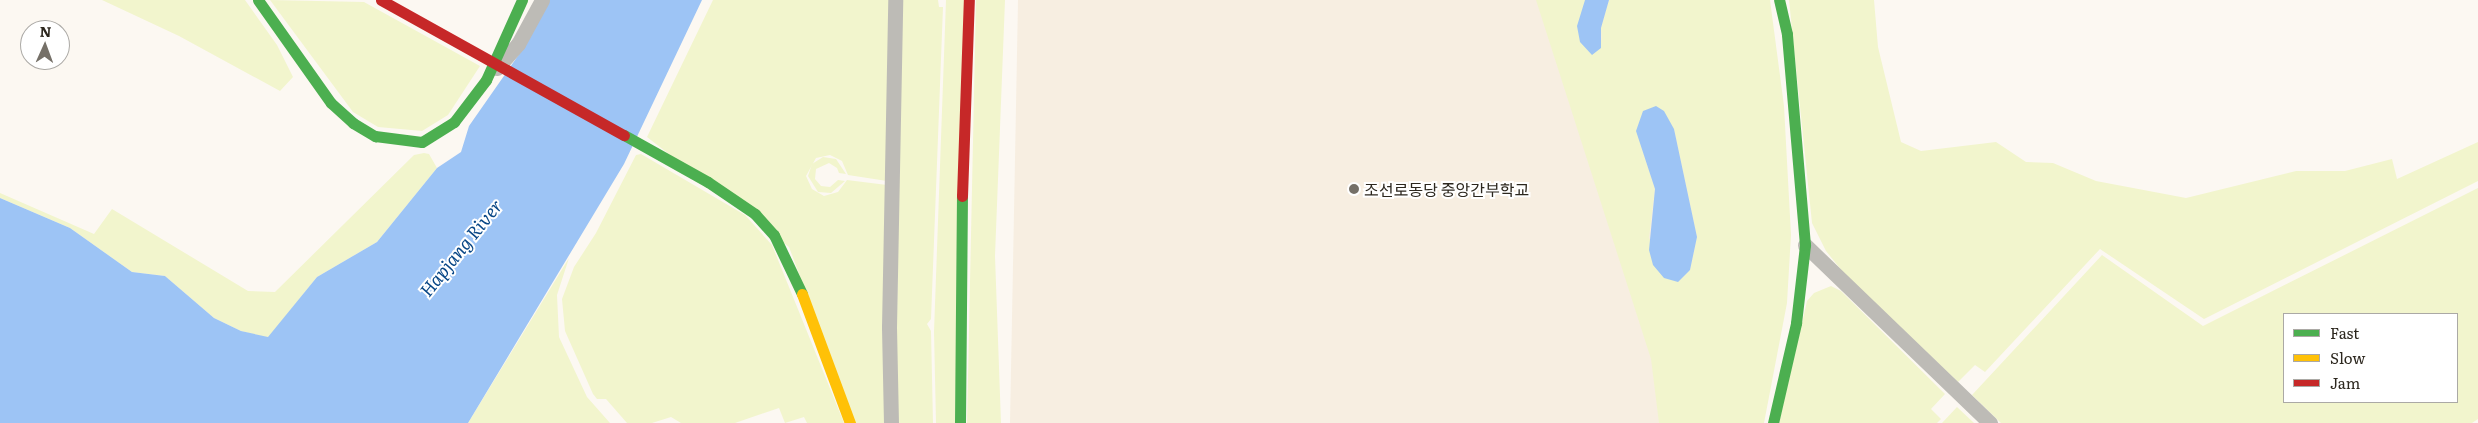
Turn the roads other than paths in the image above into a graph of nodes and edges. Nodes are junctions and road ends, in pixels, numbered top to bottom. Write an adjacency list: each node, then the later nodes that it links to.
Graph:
1 (258, 0): 8 (street)
2 (381, 0): 10 (street)
3 (522, 0): 8 (street)
4 (542, 0): 8 (street)
5 (895, 0): 11 (street)
6 (969, 0): 12 (street)
7 (1779, 0): 9 (street)
8 (486, 80)
9 (1806, 245): 13 (street); 14 (street)
10 (850, 423)
11 (891, 423)
12 (960, 423)
13 (1774, 423)
14 (1990, 423)

